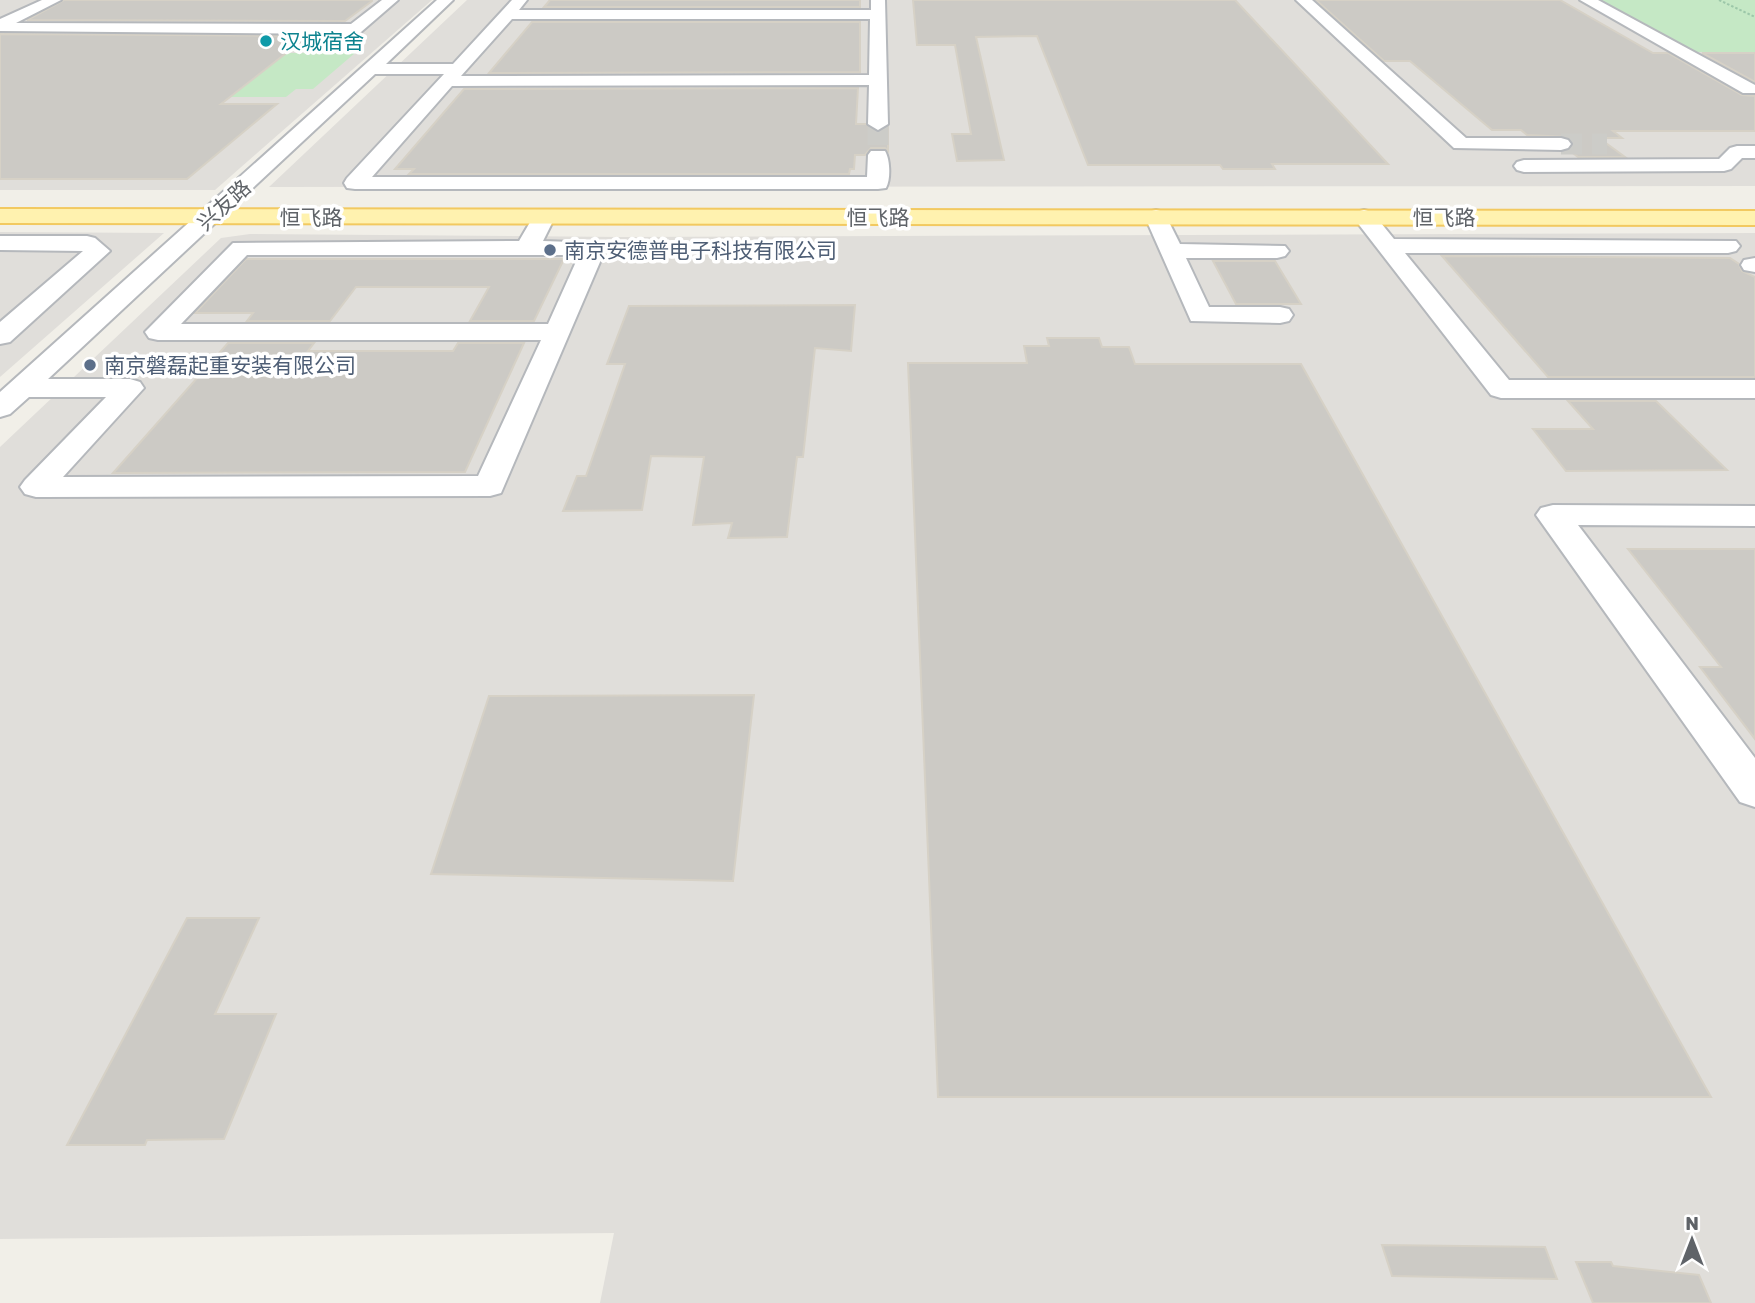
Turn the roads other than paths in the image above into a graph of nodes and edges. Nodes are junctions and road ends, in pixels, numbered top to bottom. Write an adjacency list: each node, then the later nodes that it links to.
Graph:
1 (54, 0): 10 (street)
2 (391, 0): 12 (street)
3 (446, 0): 15 (street, 兴友路)
4 (520, 0): 9 (street)
5 (1303, 0): 20 (street)
6 (1587, 0): 18 (street)
7 (878, 7): 9 (street); 17 (street)
8 (204, 14): 10 (street)
9 (507, 15): 16 (street)
10 (180, 28): 11 (street)
11 (219, 31): 12 (street); 13 (street)
12 (352, 31): 14 (street)
13 (201, 44)
14 (330, 50)
15 (375, 66): 16 (street); 27 (street, 兴友路)
16 (457, 71): 17 (street); 25 (street)
17 (878, 80): 19 (street)
18 (1749, 89)
19 (878, 124)
20 (1461, 144): 21 (street); 24 (street)
21 (1561, 144)
22 (1715, 144): 23 (street)
23 (1755, 144)
24 (1755, 152)
25 (878, 155)
26 (0, 201): 27 (main road, 恒飞路)
27 (228, 202): 28 (main road, 恒飞路); 30 (street, 兴友路)
28 (1755, 203)
29 (0, 216): 30 (main road, 恒飞路)
30 (211, 217): 31 (main road, 恒飞路); 51 (street, 兴友路)
31 (544, 217): 32 (main road, 恒飞路); 39 (street)
32 (1156, 217): 33 (main road, 恒飞路); 40 (street)
33 (1364, 217): 34 (main road, 恒飞路); 37 (street)
34 (1690, 218): 35 (main road, 恒飞路); 38 (street)
35 (1755, 218)
36 (0, 243): 44 (street)
37 (1388, 246): 38 (street); 50 (street)
38 (1728, 246): 42 (street)
39 (527, 248): 46 (street); 48 (street)
40 (1171, 251): 41 (street); 45 (street)
41 (1277, 251)
42 (1754, 265)
43 (0, 309): 44 (street)
44 (31, 309): 47 (street)
45 (1280, 315)
46 (558, 332): 48 (street); 49 (street)
47 (0, 335)
48 (154, 348): 49 (street)
49 (114, 388): 51 (street)
50 (1755, 389)
51 (11, 398)
52 (1755, 516): 53 (street)
53 (1755, 790)

